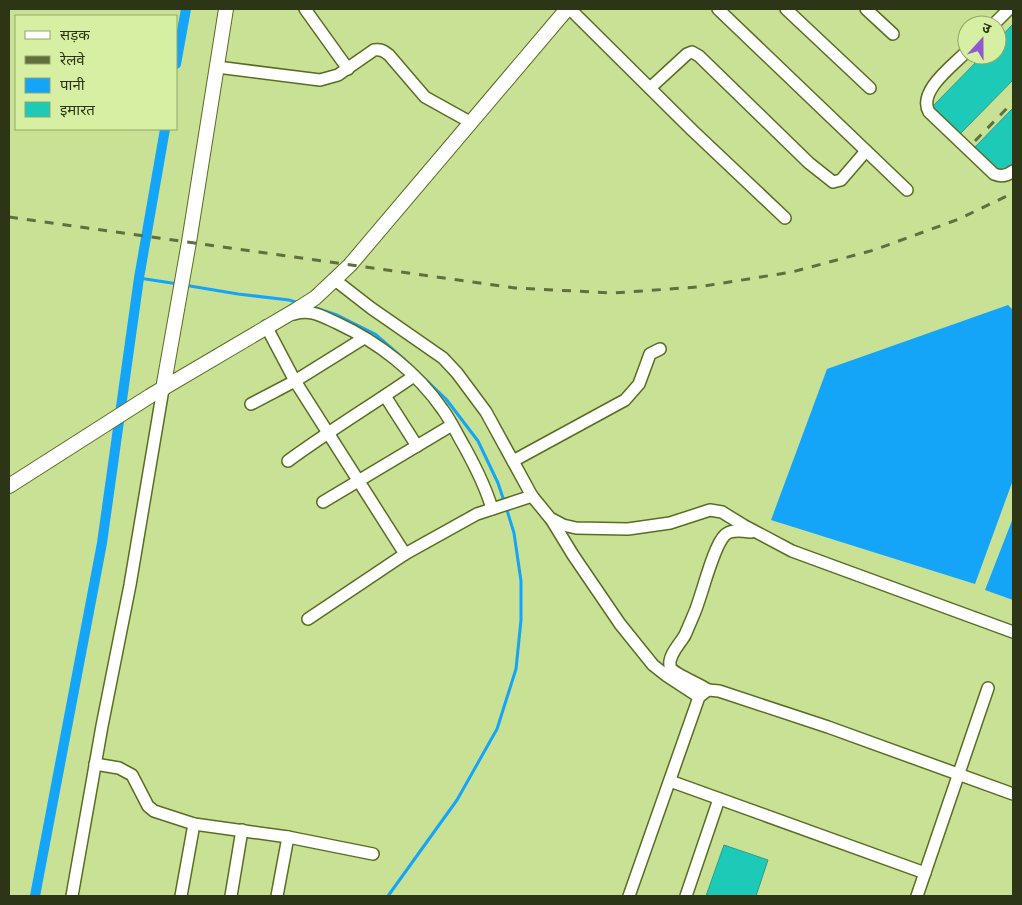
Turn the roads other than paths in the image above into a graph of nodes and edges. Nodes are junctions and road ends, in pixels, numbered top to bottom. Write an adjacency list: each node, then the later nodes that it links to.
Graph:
1 (226, 9): 9 (main road)
2 (305, 9): 10 (street)
3 (569, 9): 11 (street); 13 (main road)
4 (718, 9): 14 (street)
5 (786, 9): 12 (street)
6 (866, 9): 7 (street)
7 (893, 34)
8 (957, 62): 15 (street)
9 (217, 67): 10 (street); 25 (main road)
10 (348, 68): 13 (street)
11 (650, 88): 14 (street); 17 (street)
12 (870, 88)
13 (470, 122): 18 (main road)
14 (866, 152): 16 (street)
15 (1013, 171)
16 (907, 190)
17 (785, 218)
18 (334, 280): 19 (main road); 32 (street)
19 (282, 318): 20 (main road); 21 (street)
20 (266, 326): 24 (street); 25 (main road)
21 (364, 338): 23 (street); 24 (street)
22 (660, 349): 32 (street)
23 (414, 376): 26 (street); 28 (street)
24 (295, 380): 27 (street); 29 (street)
25 (163, 389): 34 (main road); 45 (street)
26 (385, 396): 29 (street); 30 (street)
27 (251, 404)
28 (452, 425): 30 (street); 37 (street)
29 (328, 432): 31 (street); 33 (street)
30 (417, 446): 33 (street)
31 (288, 461)
32 (512, 461): 35 (street)
33 (358, 481): 36 (street); 40 (street)
34 (9, 486)
35 (532, 496): 37 (street); 38 (street)
36 (323, 502)
37 (496, 508): 40 (street)
38 (550, 518): 39 (street); 44 (street)
39 (755, 532): 42 (street); 44 (street)
40 (405, 554): 41 (street)
41 (308, 619)
42 (1013, 632)
43 (988, 688): 46 (street)
44 (704, 693): 46 (street); 47 (street)
45 (95, 764): 50 (street); 55 (street)
46 (959, 774): 48 (street); 54 (street)
47 (670, 781): 49 (street); 59 (street)
48 (1013, 794)
49 (719, 799): 54 (street); 60 (street)
50 (194, 824): 51 (street); 56 (street)
51 (242, 830): 52 (street); 57 (street)
52 (288, 837): 53 (street); 58 (street)
53 (372, 854)
54 (925, 873): 61 (street)
55 (72, 896)
56 (181, 896)
57 (231, 896)
58 (277, 896)
59 (628, 896)
60 (686, 896)
61 (917, 896)

